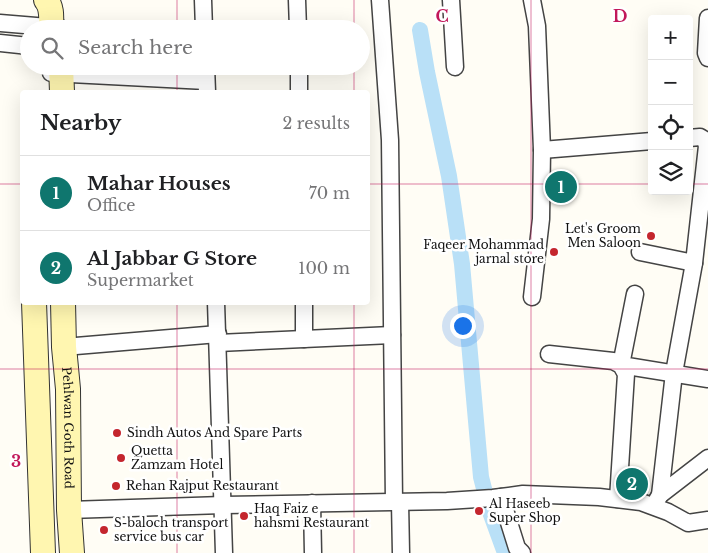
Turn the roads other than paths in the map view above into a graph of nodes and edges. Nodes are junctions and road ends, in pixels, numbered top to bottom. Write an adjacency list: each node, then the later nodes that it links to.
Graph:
1 (46, 0): 9 (main road)
2 (59, 0): 10 (main road)
3 (203, 0): 11 (street)
4 (297, 0): 12 (street)
5 (380, 0): 34 (street)
6 (451, 0): 18 (street)
7 (532, 0): 25 (street)
8 (708, 18): 17 (street)
9 (54, 20)
10 (57, 20)
11 (204, 20)
12 (298, 20)
13 (0, 23): 14 (street)
14 (20, 25)
15 (0, 43): 16 (street)
16 (20, 45)
17 (708, 58)
18 (455, 68)
19 (299, 75): 22 (street)
20 (56, 77): 21 (street)
21 (206, 80)
22 (299, 90)
23 (701, 137): 27 (street)
24 (648, 141): 25 (street)
25 (542, 150): 29 (street)
26 (640, 252): 27 (street)
27 (694, 263): 40 (street)
28 (635, 294): 39 (street)
29 (532, 297)
30 (34, 305): 51 (main road)
31 (63, 305): 37 (main road, Pehlwan Goth Road)
32 (216, 305): 35 (street)
33 (304, 305): 36 (street)
34 (392, 335): 36 (street); 46 (street)
35 (218, 338): 36 (street); 37 (street); 48 (street)
36 (304, 339)
37 (64, 347): 49 (main road, Pehlwan Goth Road)
38 (549, 354): 39 (street)
39 (621, 365): 40 (street); 44 (street)
40 (674, 373): 41 (street); 45 (street)
41 (708, 379)
42 (708, 458): 45 (street)
43 (491, 498): 44 (street); 46 (street); 56 (street)
44 (618, 499): 45 (street)
45 (656, 500): 50 (street)
46 (397, 502): 47 (street); 55 (street)
47 (312, 503): 48 (street); 54 (street)
48 (223, 505): 49 (street); 53 (street)
49 (69, 510): 52 (main road, Pehlwan Goth Road)
50 (708, 520)
51 (43, 553)
52 (72, 553)
53 (224, 553)
54 (313, 553)
55 (401, 553)
56 (522, 553)

